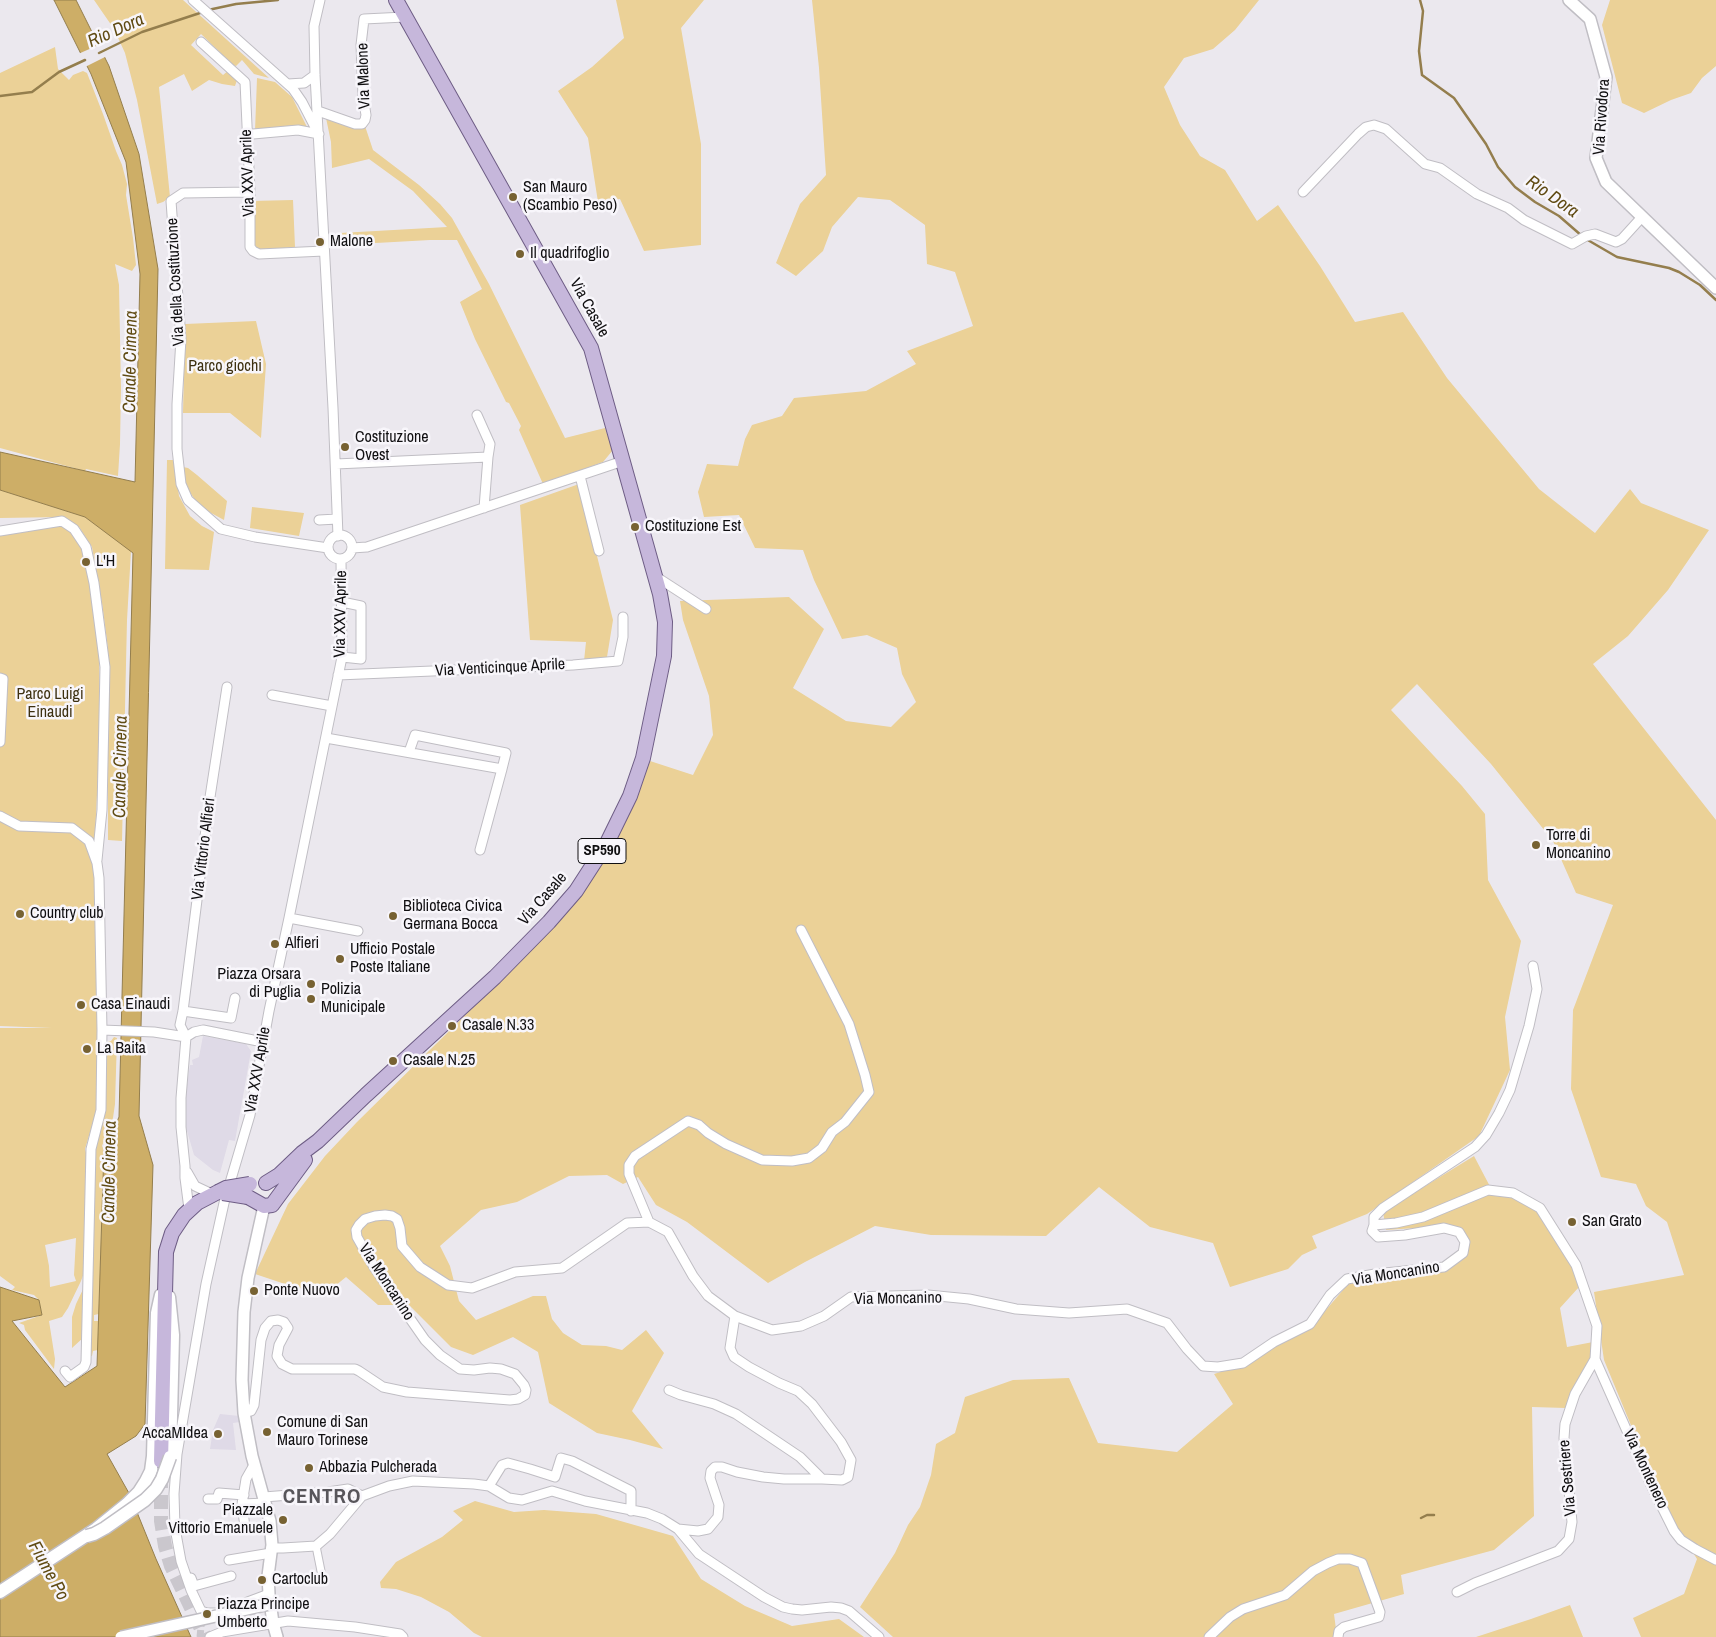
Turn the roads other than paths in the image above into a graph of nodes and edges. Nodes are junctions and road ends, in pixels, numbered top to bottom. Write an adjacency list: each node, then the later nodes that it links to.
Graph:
1 (193, 0): 10 (street)
2 (320, 0): 9 (street)
3 (396, 0): 6 (main road, Via Casale / SP590)
4 (1569, 0): 16 (street, Via Rivodora)
5 (366, 9): 7 (street, Via Malone)
6 (405, 17): 7 (street, Via Malone); 21 (main road, Via Casale / SP590)
7 (373, 18): 11 (street, Via Malone)
8 (201, 42): 14 (street, Via XXV Aprile)
9 (315, 75): 10 (street); 11 (street)
10 (288, 84): 13 (street)
11 (318, 111): 13 (street)
12 (253, 134): 13 (street)
13 (319, 134): 17 (street)
14 (250, 192): 17 (street, Via XXV Aprile); 29 (street, Via della Costituzione)
15 (1303, 192): 16 (street)
16 (1642, 218): 18 (street, Via Rivodora)
17 (324, 251): 22 (street)
18 (1716, 288)
19 (477, 415): 20 (street)
20 (488, 457): 22 (street); 24 (street)
21 (623, 461): 23 (street); 33 (main road, Via Casale / SP590)
22 (336, 464): 25 (street)
23 (580, 476): 24 (street); 31 (street)
24 (484, 508): 30 (street)
25 (338, 519): 26 (street); 28 (street)
26 (319, 520)
27 (0, 531): 51 (street)
28 (338, 536): 29 (street); 30 (street)
29 (328, 548): 32 (street)
30 (352, 548): 32 (street)
31 (599, 551)
32 (341, 559): 34 (street, Via XXV Aprile)
33 (655, 576): 35 (street); 61 (main road, Via Casale / SP590)
34 (342, 602): 37 (street, Via XXV Aprile); 37 (street)
35 (706, 610)
36 (623, 617): 38 (street, Via Venticinque Aprile)
37 (342, 657): 38 (street, Via XXV Aprile)
38 (338, 676): 42 (street, Via XXV Aprile)
39 (0, 678): 44 (street)
40 (227, 687): 57 (street, Via Vittorio Alfieri)
41 (272, 695): 42 (street)
42 (332, 706): 43 (street, Via XXV Aprile)
43 (326, 738): 46 (street); 52 (street, Via XXV Aprile)
44 (0, 742)
45 (459, 743): 46 (street); 47 (street); 48 (street)
46 (409, 752): 47 (street)
47 (456, 760): 48 (street)
48 (502, 769): 50 (street)
49 (0, 816): 51 (street)
50 (480, 850)
51 (97, 863): 58 (street)
52 (289, 918): 54 (street); 60 (street, Via XXV Aprile)
53 (801, 930): 66 (street)
54 (358, 931)
55 (1532, 966): 67 (street)
56 (235, 998): 57 (street)
57 (183, 1011): 59 (street, Via Vittorio Alfieri)
58 (102, 1030): 59 (street); 71 (street)
59 (186, 1037): 60 (street); 62 (street, Via Vittorio Alfieri)
60 (263, 1042): 83 (street, Via XXV Aprile)
61 (318, 1141): 64 (main road, SP590); 64 (main road, SP590)
62 (185, 1166): 63 (street, Via Vittorio Alfieri); 65 (street, Via Vittorio Alfieri)
63 (215, 1193): 64 (main road, bridge); 65 (main road)
64 (258, 1193): 73 (street)
65 (189, 1210): 68 (main road)
66 (649, 1222): 69 (street, Via Moncanino); 73 (street, Via Moncanino)
67 (1374, 1225): 69 (street, Via Moncanino); 70 (street)
68 (165, 1275): 74 (main road); 86 (main road)
69 (735, 1316): 76 (street)
70 (1595, 1359): 90 (street, Via Montenero); 94 (street, Via Sestriere)
71 (65, 1371)
72 (668, 1390): 76 (street)
73 (244, 1413): 75 (street)
74 (166, 1459): 86 (main road, bridge)
75 (254, 1465): 79 (street); 81 (street)
76 (822, 1479): 85 (street)
77 (489, 1486): 78 (street); 82 (street); 82 (street)
78 (362, 1496): 81 (street); 87 (street)
79 (243, 1499): 80 (street); 81 (street); 84 (street)
80 (208, 1500)
81 (265, 1500): 88 (street)
82 (631, 1512): 85 (street)
83 (174, 1520): 92 (street, Via XXV Aprile); 95 (street, Via XXV Aprile)
84 (245, 1527)
85 (678, 1528): 101 (street)
86 (86, 1536): 93 (main road)
87 (316, 1546): 88 (street); 91 (street)
88 (271, 1550): 89 (street); 95 (street)
89 (229, 1560)
90 (1716, 1560)
91 (321, 1572)
92 (231, 1576)
93 (0, 1592)
94 (1457, 1592)
95 (267, 1604): 96 (street); 97 (street, bridge)
96 (273, 1623): 98 (street); 99 (street); 100 (street)
97 (121, 1637)
98 (210, 1637)
99 (277, 1637)
100 (403, 1637)
101 (879, 1637)
102 (1209, 1637): 103 (street)
103 (1338, 1637)

